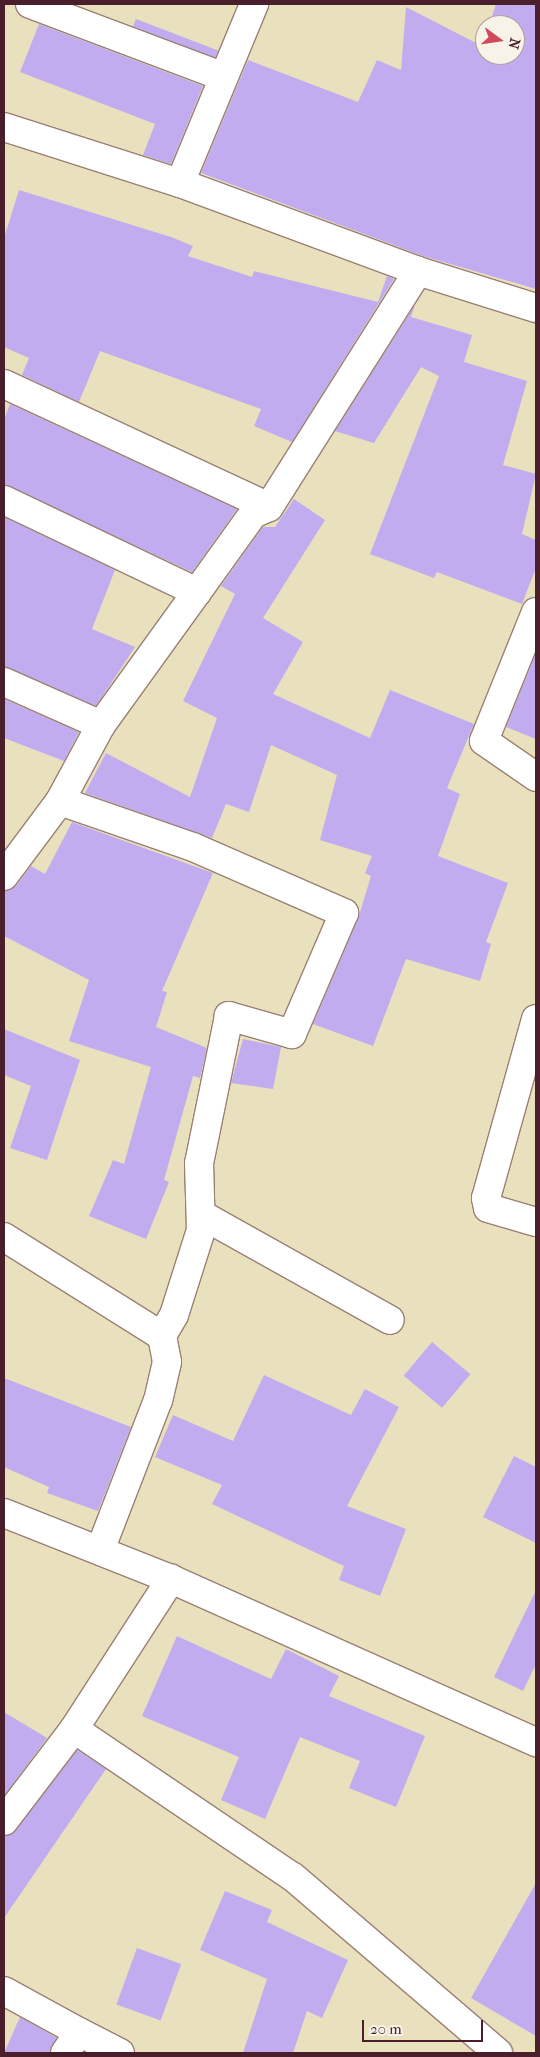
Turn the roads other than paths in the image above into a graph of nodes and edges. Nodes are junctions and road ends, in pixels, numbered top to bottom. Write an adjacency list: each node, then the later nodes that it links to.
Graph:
1 (30, 4): 3 (street)
2 (254, 4): 3 (street)
3 (224, 77): 5 (street)
4 (4, 127): 5 (street)
5 (180, 183): 6 (street)
6 (418, 271): 7 (street); 10 (street)
7 (536, 308)
8 (4, 384): 10 (street)
9 (4, 500): 11 (street)
10 (269, 506): 11 (street)
11 (197, 592): 14 (street)
12 (536, 612): 15 (street)
13 (4, 682): 14 (street)
14 (101, 725): 16 (street)
15 (536, 777)
16 (60, 801): 17 (street); 19 (street)
17 (4, 876)
18 (536, 1019): 20 (street)
19 (202, 1215): 22 (street); 23 (street)
20 (536, 1222)
21 (4, 1237): 23 (street)
22 (390, 1320)
23 (162, 1336): 25 (street)
24 (4, 1513): 25 (street)
25 (100, 1550): 26 (street)
26 (171, 1579): 27 (street); 28 (street)
27 (74, 1728): 29 (street); 33 (street)
28 (536, 1742)
29 (4, 1821)
30 (4, 1991): 31 (street)
31 (72, 2043): 32 (street)
32 (120, 2053)
33 (498, 2053)

